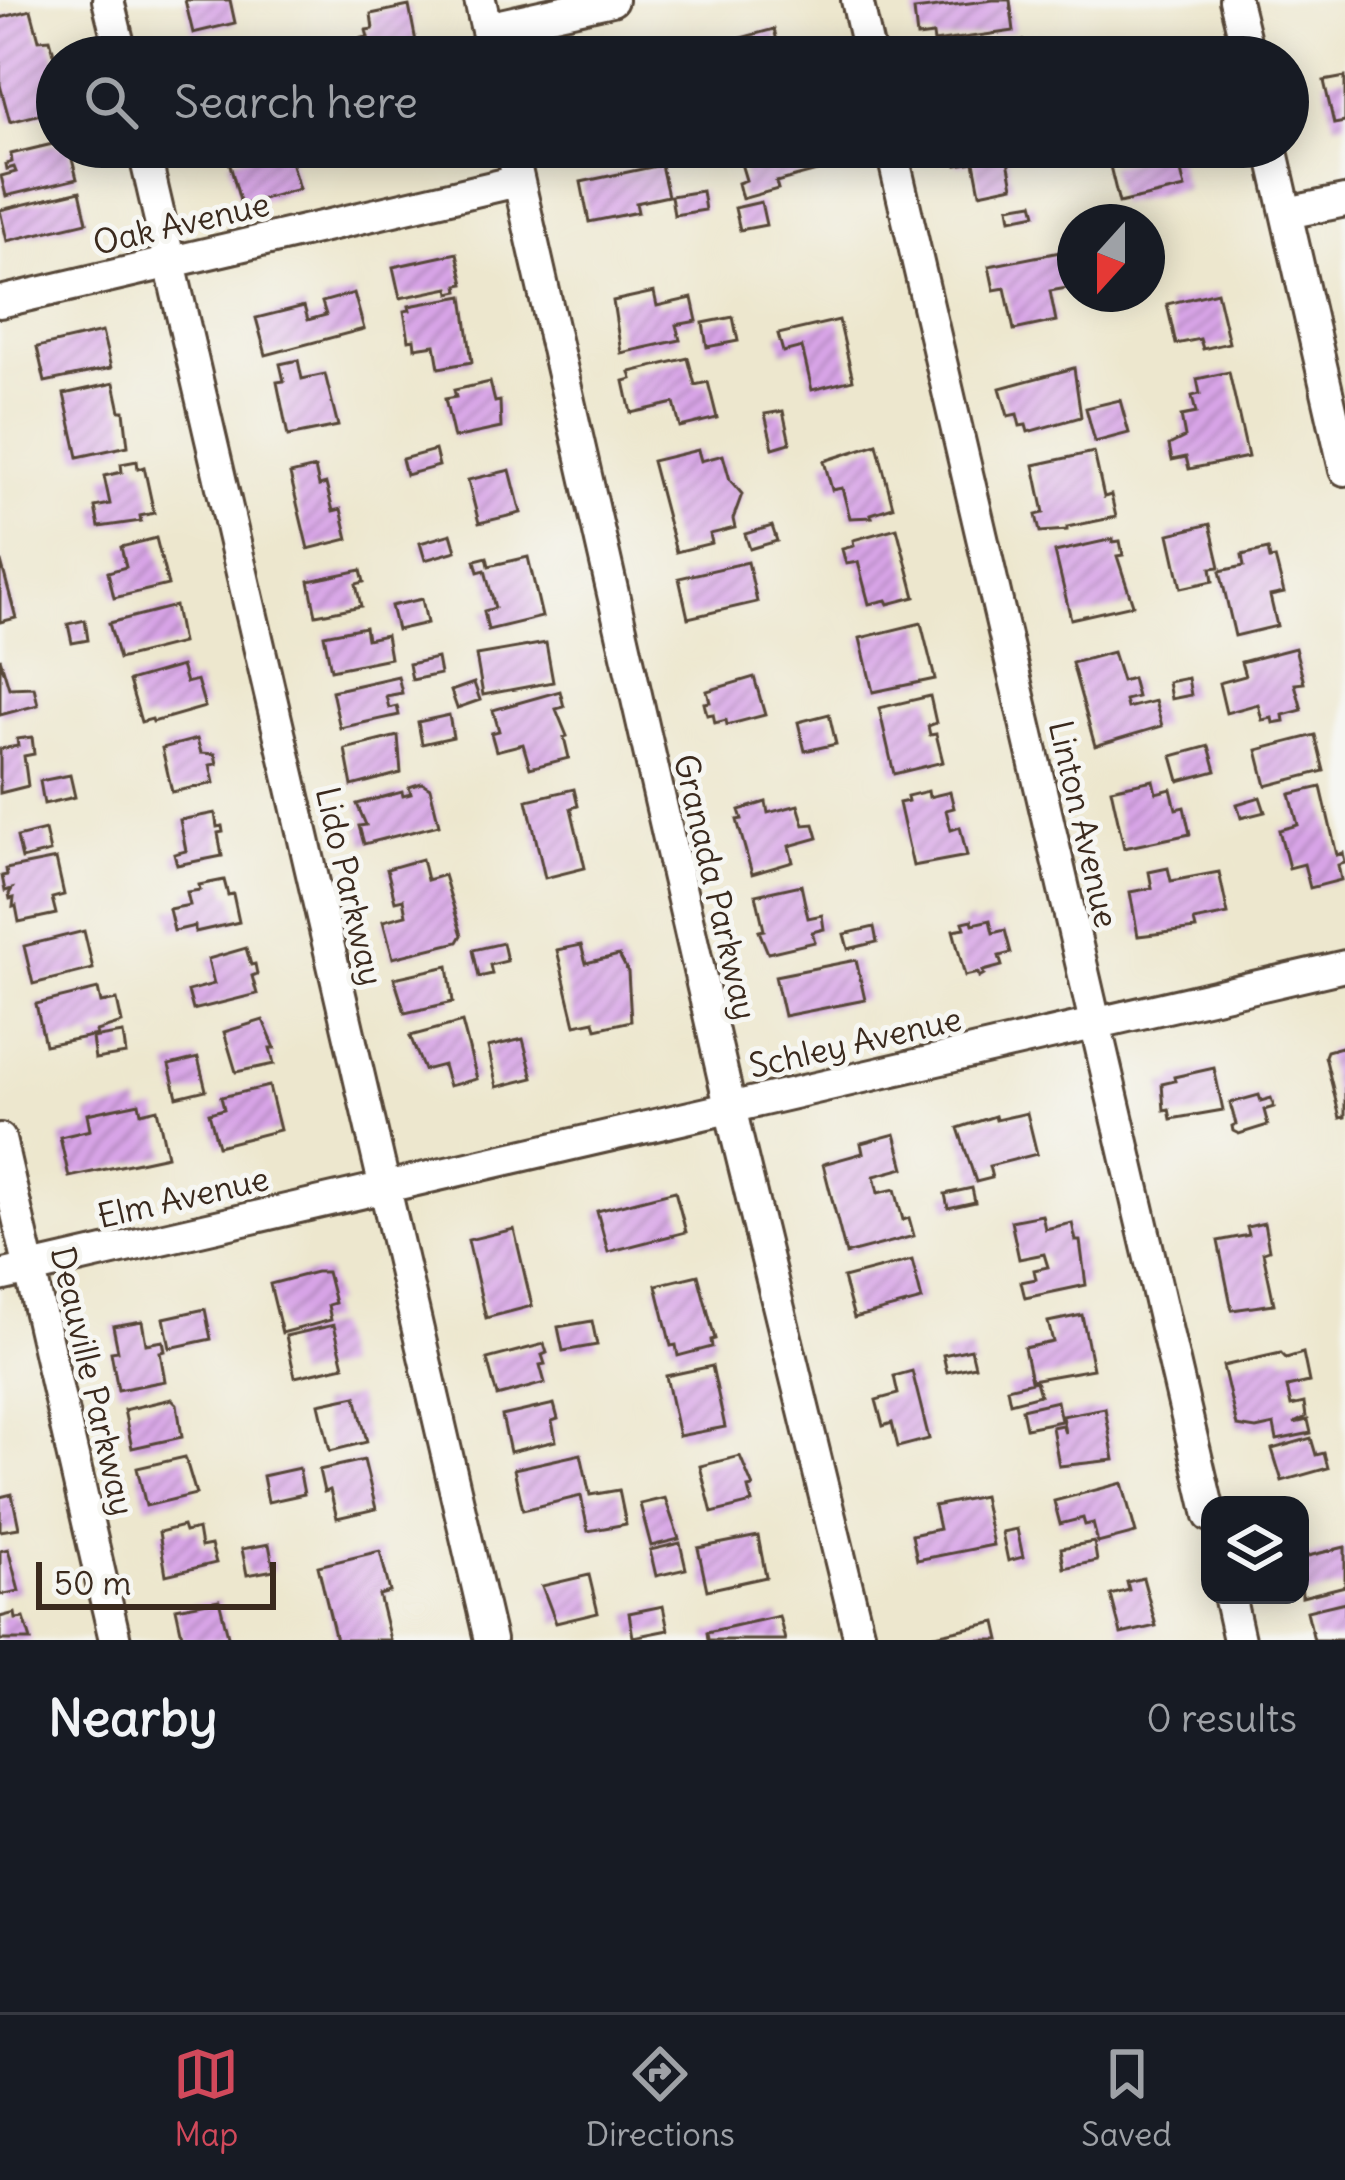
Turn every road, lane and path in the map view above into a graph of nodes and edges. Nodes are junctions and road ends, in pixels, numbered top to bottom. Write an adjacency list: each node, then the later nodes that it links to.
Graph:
1 (108, 0): 6 (street)
2 (612, 0): 5 (street)
3 (857, 0): 7 (street)
4 (1235, 0): 8 (street)
5 (487, 28)
6 (117, 36)
7 (865, 36)
8 (1244, 36)
9 (148, 168): 16 (street, Lido Parkway)
10 (515, 168): 13 (street, Granada Parkway)
11 (896, 168): 20 (street, Linton Avenue)
12 (1276, 168): 15 (street)
13 (518, 181): 16 (street, Oak Avenue); 21 (street, Granada Parkway)
14 (1345, 201): 15 (street)
15 (1287, 214): 18 (street)
16 (170, 263): 17 (street, Oak Avenue); 23 (street, Lido Parkway)
17 (0, 302)
18 (1345, 470)
19 (1345, 966): 20 (street, Schley Avenue)
20 (1094, 1024): 21 (street, Schley Avenue); 25 (street, Linton Avenue)
21 (730, 1108): 23 (street, Schley Avenue); 29 (street, Granada Parkway)
22 (0, 1138): 24 (street, Deauville Parkway)
23 (382, 1188): 24 (street, Elm Avenue); 28 (street, Lido Parkway)
24 (15, 1272): 27 (street, Deauville Parkway)
25 (1205, 1496)
26 (1230, 1604): 30 (street)
27 (116, 1640)
28 (490, 1640)
29 (860, 1640)
30 (1239, 1640)

